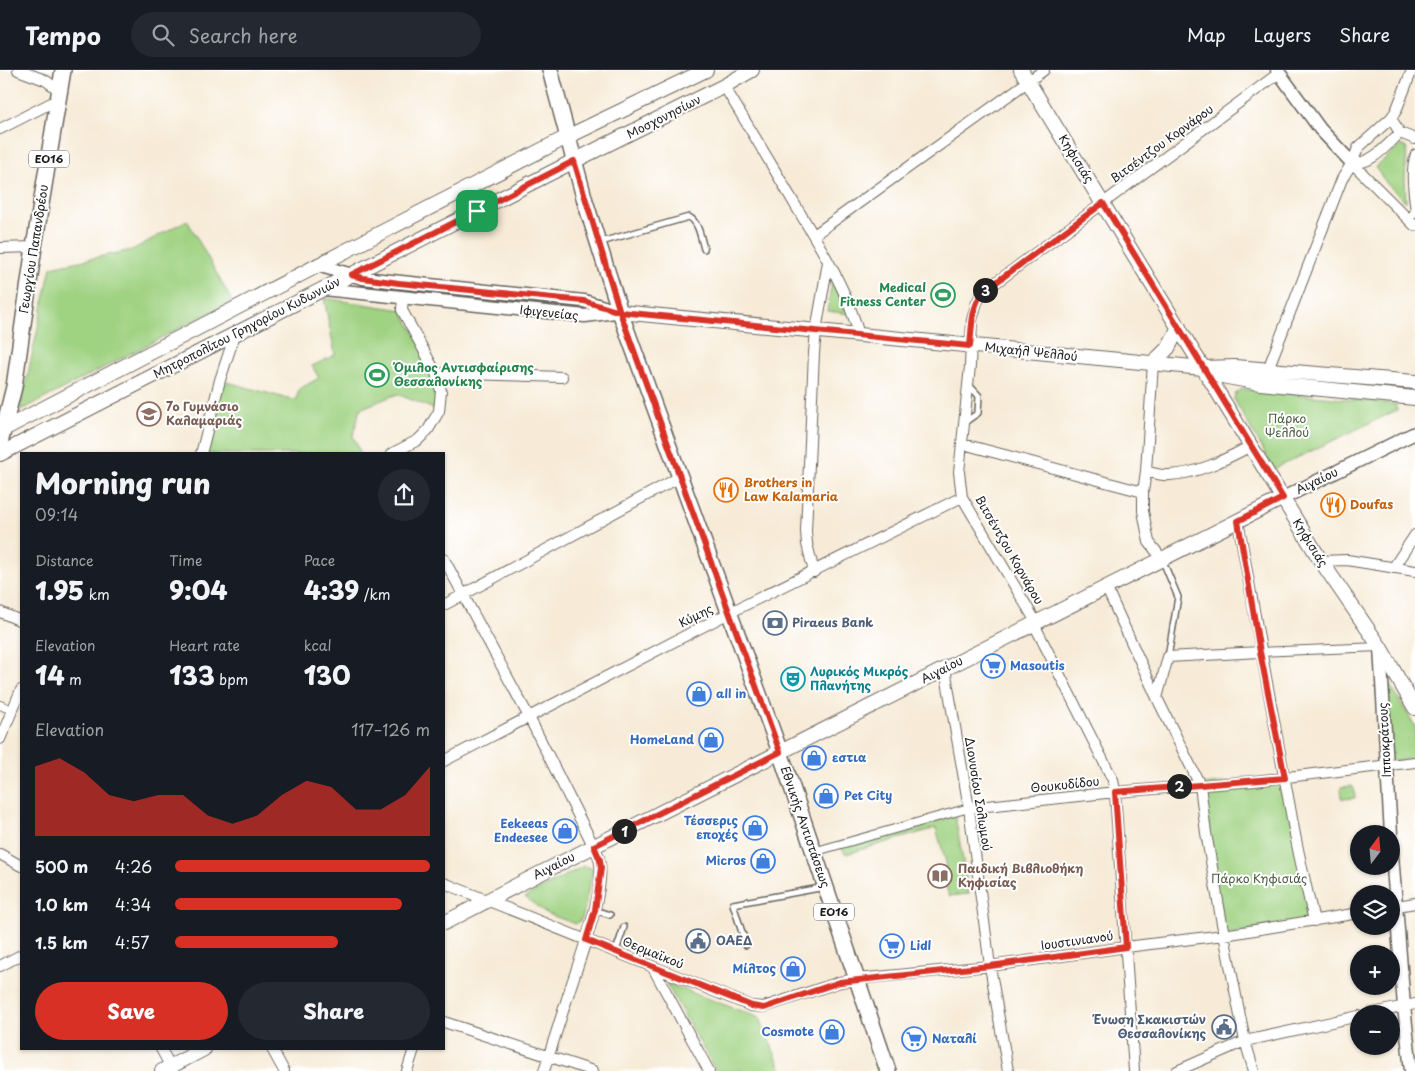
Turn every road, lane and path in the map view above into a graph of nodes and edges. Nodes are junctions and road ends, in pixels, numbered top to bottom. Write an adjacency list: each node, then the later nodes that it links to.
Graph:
1 (18, 70): 11 (street)
2 (63, 70): 11 (main road, Γεωργίου Παπανδρέου / ΕΟ16)
3 (550, 70): 15 (main road, ΕΟ16)
4 (752, 70): 10 (main road, Μοσχονησίων)
5 (1044, 70): 9 (street)
6 (1412, 70): 12 (street)
7 (704, 71): 15 (main road, Μοσχονησίων)
8 (1278, 72): 19 (street); 20 (street, Βιτσέντζου Κορνάρου)
9 (1024, 76): 20 (main road, Κηφισιάς); 22 (street)
10 (724, 86): 18 (main road, Μοσχονησίων); 22 (street)
11 (59, 95): 13 (street); 24 (main road, Γεωργίου Παπανδρέου / ΕΟ16)
12 (1391, 118): 14 (street); 19 (street)
13 (0, 129)
14 (1400, 133): 16 (street); 19 (street)
15 (567, 137): 18 (main road, ΕΟ16); 28 (main road, Μητροπολίτου Γρηγορίου Κυδωνιών)
16 (1415, 139)
17 (1415, 154): 21 (street)
18 (574, 161): 23 (main road, ΕΟ16); 29 (main road, Μητροπολίτου Γρηγορίου Κυδωνιών)
19 (1352, 163): 21 (street); 40 (street)
20 (1103, 203): 33 (main road, Κηφισιάς); 37 (street, Βιτσέντζου Κορνάρου)
21 (1412, 223)
22 (814, 235): 27 (street)
23 (598, 243): 26 (lane); 32 (main road, ΕΟ16)
24 (34, 247): 25 (street); 45 (main road, Γεωργίου Παπανδρέου / ΕΟ16)
25 (0, 248)
26 (704, 249)
27 (828, 262): 34 (street); 36 (street)
28 (317, 265): 29 (street, Ιφιγενείας); 45 (main road, Μητροπολίτου Γρηγορίου Κυδωνιών)
29 (351, 275): 30 (main road, Μητροπολίτου Γρηγορίου Κυδωνιών); 32 (street, Ιφιγενείας)
30 (323, 289): 31 (street, Ιφιγενείας); 35 (main road, Μητροπολίτου Γρηγορίου Κυδωνιών)
31 (403, 298): 32 (street, Ιφιγενείας); 41 (street)
32 (620, 312): 34 (main road, Μιχαήλ Ψελλού); 54 (main road, ΕΟ16)
33 (1179, 327): 38 (main road); 39 (main road, Κηφισιάς)
34 (816, 331): 36 (main road, Μιχαήλ Ψελλού); 65 (street)
35 (234, 334): 50 (street); 52 (main road, Μητροπολίτου Γρηγορίου Κυδωνιών)
36 (859, 335): 37 (main road, Μιχαήλ Ψελλού)
37 (970, 346): 38 (main road, Μιχαήλ Ψελλού); 48 (street, Βιτσέντζου Κορνάρου)
38 (1153, 364): 39 (main road, Μιχαήλ Ψελλού); 53 (street)
39 (1203, 368): 40 (main road, Μιχαήλ Ψελλού); 44 (main road, Μιχαήλ Ψελλού); 49 (main road, Κηφισιάς)
40 (1268, 369): 43 (main road, Μιχαήλ Ψελλού)
41 (436, 373): 42 (street); 51 (street)
42 (562, 377)
43 (1415, 382)
44 (1415, 398)
45 (2, 430): 47 (main road, ΕΟ16)
46 (1415, 433): 57 (street, Αιγαίου)
47 (0, 443)
48 (963, 444): 55 (street); 56 (street, Βιτσέντζου Κορνάρου)
49 (1251, 446): 53 (street); 57 (main road, Κηφισιάς)
50 (201, 452)
51 (395, 452)
52 (0, 454)
53 (1146, 472): 55 (street)
54 (680, 477): 67 (street); 70 (main road, ΕΟ16)
55 (1143, 492): 60 (street)
56 (962, 497): 65 (street, Κύμης); 72 (street, Βιτσέντζου Κορνάρου)
57 (1283, 498): 58 (main road, Αιγαίου); 62 (main road, Κηφισιάς)
58 (1238, 521): 60 (main road, Αιγαίου); 74 (street)
59 (1415, 535): 63 (street)
60 (1162, 559): 66 (main road, Αιγαίου); 75 (lane)
61 (445, 561): 67 (street)
62 (1321, 561): 63 (street); 73 (main road, Κηφισιάς)
63 (1393, 568): 64 (street)
64 (1415, 571)
65 (814, 572): 70 (street, Κύμης)
66 (1106, 587): 72 (main road, Αιγαίου); 78 (street)
67 (463, 595): 68 (street); 82 (street)
68 (445, 604)
69 (0, 612): 71 (street)
70 (729, 613): 82 (street, Κύμης); 85 (main road, ΕΟ16)
71 (20, 621)
72 (1035, 623): 76 (main road, Αιγαίου); 91 (street, Βιτσέντζου Κορνάρου)
73 (1380, 647): 74 (street); 80 (main road, Κηφισιάς); 88 (street, Ιπποκράτους)
74 (1260, 652): 75 (street); 89 (street)
75 (1168, 657): 78 (street)
76 (945, 669): 85 (main road, Αιγαίου); 92 (street, Διονυσίου Σολωμού)
77 (20, 692): 81 (street)
78 (1158, 698): 90 (street)
79 (0, 706): 81 (street)
80 (1415, 708)
81 (11, 712): 83 (street); 84 (street)
82 (529, 717): 86 (street, Κύμης); 94 (street)
83 (20, 718)
84 (1, 732)
85 (780, 752): 94 (main road, Αιγαίου); 95 (main road, Εθνικής Αντιστάσεως / ΕΟ16)
86 (445, 760)
87 (1415, 762): 88 (street, Θουκυδίδου)
88 (1386, 765): 89 (street, Θουκυδίδου); 93 (street, Ιπποκράτους)
89 (1285, 778): 90 (street, Θουκυδίδου); 106 (street)
90 (1200, 785): 91 (street, Θουκυδίδου); 109 (street)
91 (1115, 792): 92 (street, Θουκυδίδου); 113 (street, Βιτσέντζου Κορνάρου)
92 (969, 808): 95 (street, Θουκυδίδου); 118 (street, Διονυσίου Σολωμού)
93 (1390, 825)
94 (594, 846): 100 (main road, Αιγαίου); 103 (street)
95 (813, 852): 99 (main road, Εθνικής Αντιστάσεως / ΕΟ16)
96 (0, 854): 97 (street)
97 (20, 865)
98 (445, 883): 100 (street, Θερμαϊκού)
99 (825, 887): 112 (lane); 119 (main road, Εθνικής Αντιστάσεως / ΕΟ16)
100 (487, 900): 107 (main road, Αιγαίου); 111 (street, Θερμαϊκού)
101 (1415, 903): 102 (street)
102 (1400, 905)
103 (595, 910): 105 (lane); 111 (street)
104 (1350, 914): 106 (street, Ιουστινιανού)
105 (610, 915)
106 (1314, 921): 109 (street, Ιουστινιανού)
107 (445, 922)
108 (624, 927): 114 (lane)
109 (1224, 935): 113 (street, Ιουστινιανού); 123 (street)
110 (1398, 935): 120 (street)
111 (586, 940): 114 (street, Θερμαϊκού); 128 (street)
112 (746, 945)
113 (1126, 947): 118 (street, Ιουστινιανού); 137 (street, Βιτσέντζου Κορνάρου)
114 (616, 952): 117 (street, Θερμαϊκού)
115 (20, 956): 116 (street)
116 (0, 966)
117 (652, 966): 119 (street, Θερμαϊκού); 134 (street)
118 (990, 966): 119 (street, Ιουστινιανού); 136 (street, Διονυσίου Σολωμού)
119 (857, 980): 135 (main road, Εθνικής Αντιστάσεως / ΕΟ16)
120 (1409, 1005): 140 (street)
121 (1350, 1018): 123 (street)
122 (445, 1022): 128 (street)
123 (1246, 1041): 138 (street); 139 (street)
124 (161, 1050): 129 (street)
125 (202, 1050): 129 (main road)
126 (273, 1050): 130 (street)
127 (414, 1050): 131 (street)
128 (548, 1057): 132 (street); 133 (street)
129 (169, 1069)
130 (284, 1071)
131 (407, 1071)
132 (544, 1071)
133 (593, 1071)
134 (709, 1071)
135 (888, 1071)
136 (1008, 1071)
137 (1134, 1071)
138 (1177, 1071)
139 (1254, 1071)
140 (1411, 1071)

